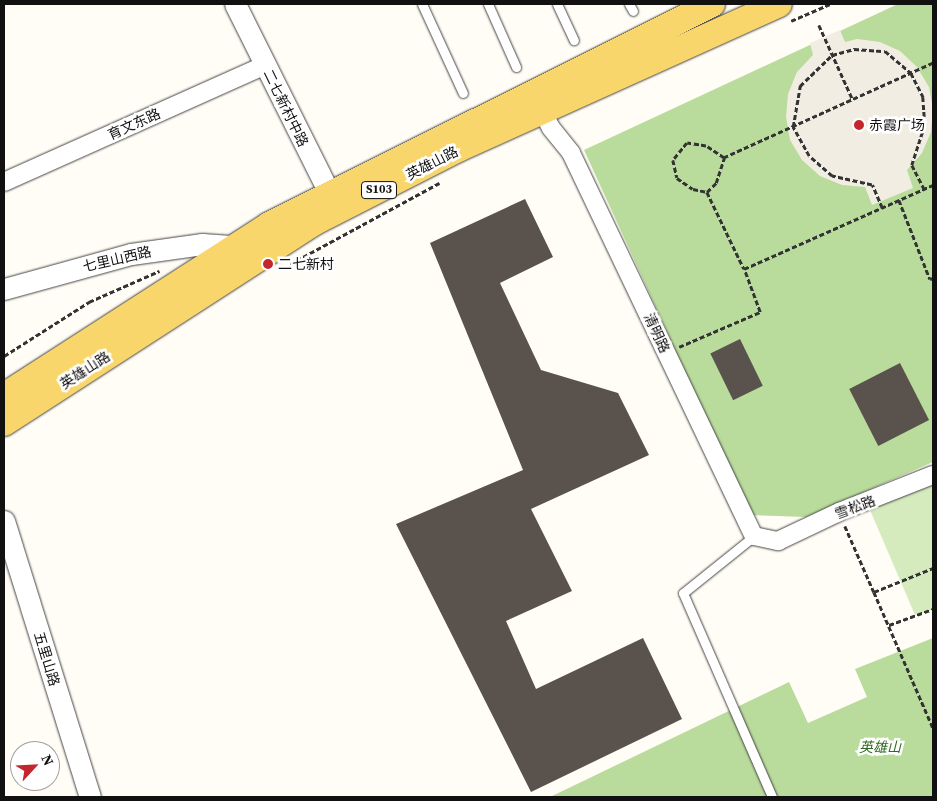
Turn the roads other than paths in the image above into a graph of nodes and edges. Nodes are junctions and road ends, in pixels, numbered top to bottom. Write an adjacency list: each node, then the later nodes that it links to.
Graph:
1 (235, 4): 8 (street, 二七新村中路)
2 (422, 4): 10 (lane)
3 (488, 4): 9 (lane)
4 (557, 4): 7 (lane)
5 (712, 4): 13 (main road, 英雄山路 / S103)
6 (782, 14): 11 (main road, 英雄山路 / S103)
7 (574, 40)
8 (265, 65): 12 (street, 育文东路); 13 (street, 二七新村中路)
9 (516, 67)
10 (463, 93)
11 (542, 111): 13 (main road, 英雄山路 / S103); 20 (street, 清明路)
12 (4, 182)
13 (332, 202): 14 (main road, 英雄山路 / S103); 17 (main road, 英雄山路 / S103)
14 (234, 246): 15 (street, 七里山西路); 16 (main road, 英雄山路 / S103)
15 (4, 289)
16 (4, 396)
17 (4, 423)
18 (933, 475): 20 (street, 雪松路)
19 (4, 521): 21 (street, 五里山路)
20 (754, 536): 22 (lane)
21 (90, 797)
22 (772, 797)

